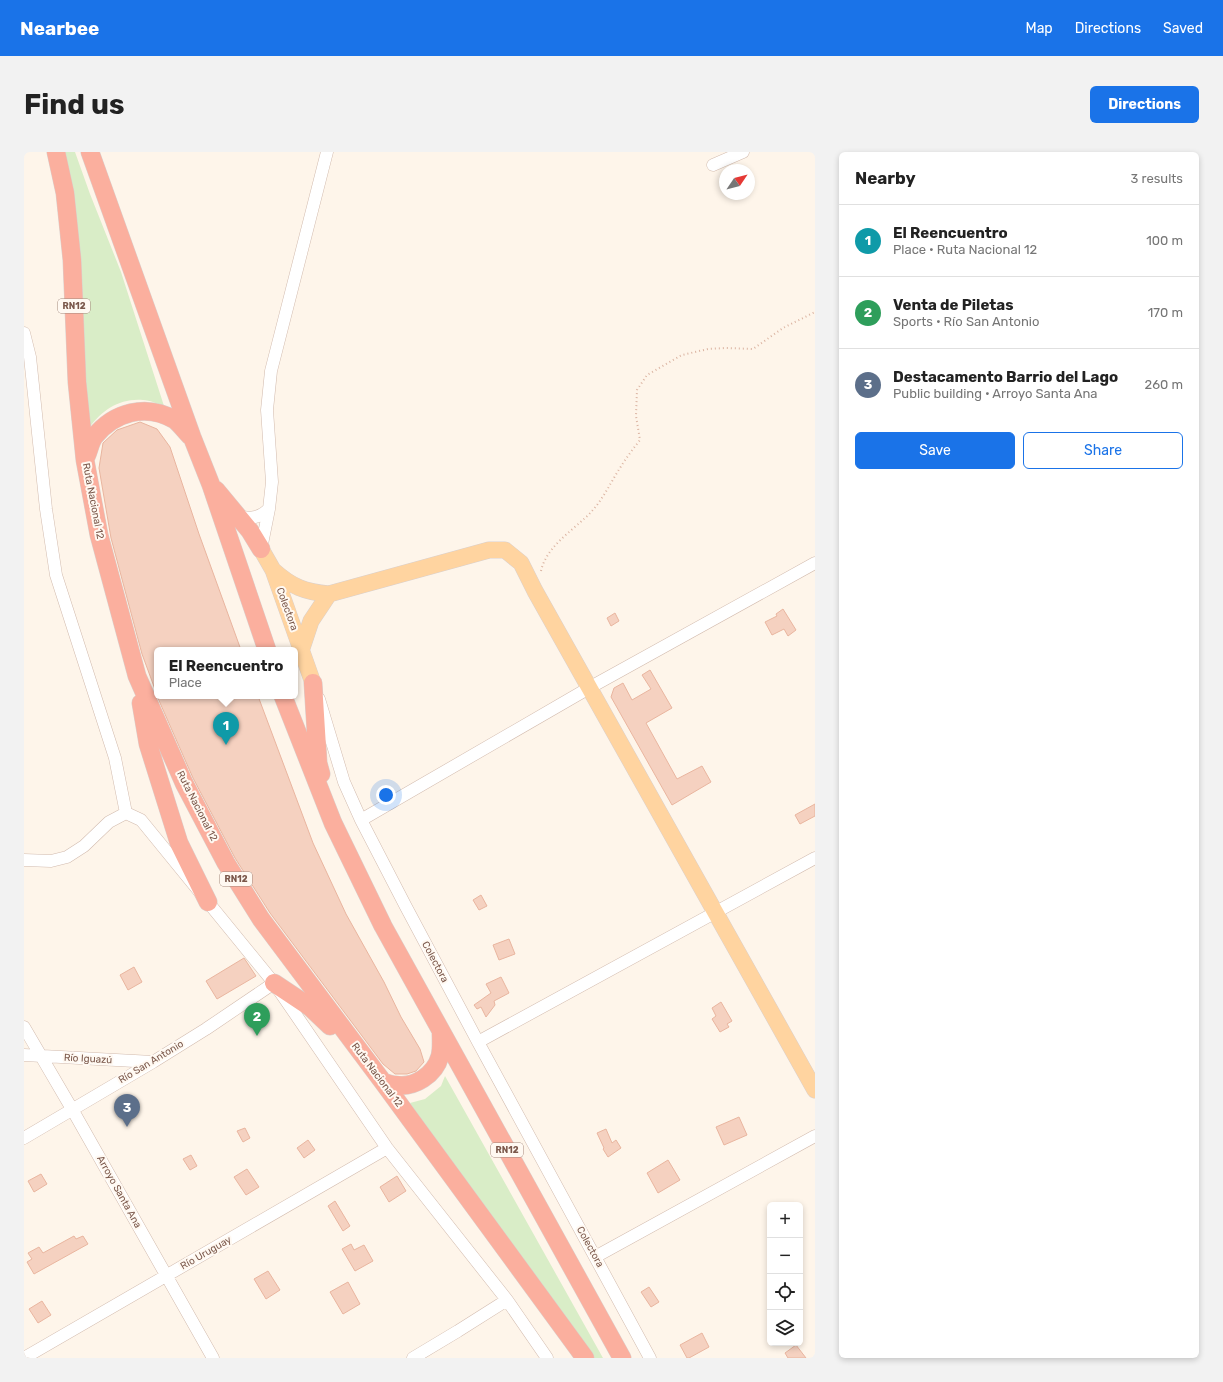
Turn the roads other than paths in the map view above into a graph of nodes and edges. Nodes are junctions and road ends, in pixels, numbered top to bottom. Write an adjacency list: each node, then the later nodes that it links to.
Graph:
1 (56, 152): 8 (highway, Ruta Nacional 12 / RN12)
2 (90, 152): 7 (highway)
3 (326, 152): 10 (street)
4 (743, 152): 5 (street)
5 (713, 165)
6 (24, 333): 22 (street)
7 (192, 437): 8 (highway); 9 (highway)
8 (85, 460): 18 (highway, Ruta Nacional 12 / RN12)
9 (211, 485): 11 (highway); 16 (highway)
10 (269, 509): 11 (street); 12 (street)
11 (237, 514): 12 (highway)
12 (261, 549): 14 (main road, Colectora)
13 (815, 563): 20 (street)
14 (273, 570): 15 (main road); 17 (main road, Colectora)
15 (329, 594): 17 (main road); 20 (main road)
16 (266, 647)
17 (302, 648): 19 (main road, Colectora)
18 (136, 676): 27 (highway); 36 (highway, Ruta Nacional 12 / RN12)
19 (314, 683): 23 (street, Colectora); 24 (highway)
20 (589, 688): 23 (street); 28 (main road)
21 (284, 699): 24 (highway, RN12)
22 (126, 813): 26 (street); 27 (street)
23 (361, 820): 32 (street, Colectora)
24 (333, 823): 31 (highway, RN12)
25 (815, 858): 28 (street)
26 (24, 860)
27 (208, 902): 29 (street)
28 (714, 912): 32 (street); 38 (main road)
29 (274, 983): 35 (street, Río San Antonio); 36 (highway); 42 (street)
30 (24, 1027): 34 (street, Arroyo Santa Ana)
31 (441, 1031): 37 (highway); 51 (highway, RN12)
32 (478, 1042): 43 (street, Colectora)
33 (24, 1056): 34 (street, Río Iguazú)
34 (41, 1056): 35 (street, Río Iguazú); 39 (street, Arroyo Santa Ana)
35 (153, 1062): 39 (street, Río San Antonio)
36 (368, 1062): 37 (highway, Ruta Nacional 12 / RN12)
37 (384, 1082): 50 (highway, Ruta Nacional 12 / RN12)
38 (815, 1090)
39 (72, 1109): 41 (street, Río San Antonio); 44 (street, Arroyo Santa Ana)
40 (815, 1136): 43 (street)
41 (24, 1138)
42 (387, 1148): 44 (street, Río Uruguay); 45 (street)
43 (595, 1257): 52 (street, Colectora)
44 (167, 1276): 46 (street, Río Uruguay); 47 (street, Arroyo Santa Ana)
45 (507, 1300): 48 (street); 49 (street)
46 (24, 1358)
47 (213, 1358)
48 (413, 1358)
49 (548, 1358)
50 (585, 1358)
51 (622, 1358)
52 (650, 1358)

